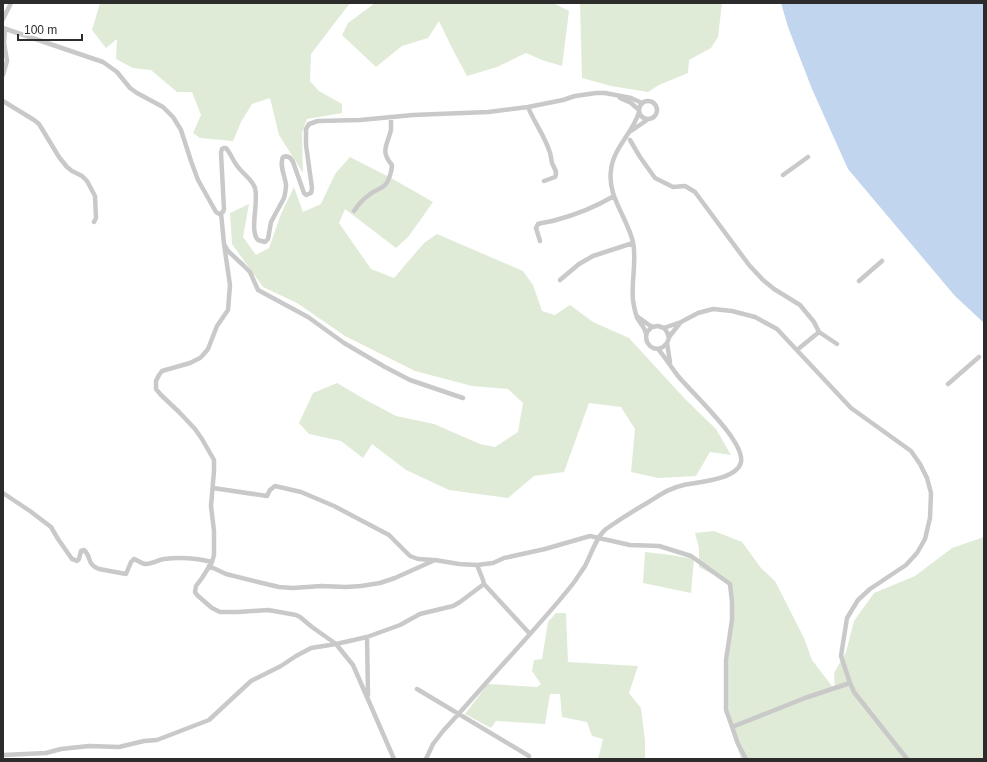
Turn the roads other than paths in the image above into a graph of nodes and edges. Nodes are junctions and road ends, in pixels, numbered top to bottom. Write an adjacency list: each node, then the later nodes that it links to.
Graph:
1 (11, 3): 2 (street)
2 (3, 19)
3 (4, 28): 4 (street); 19 (street)
4 (3, 75)
5 (615, 95): 7 (street); 8 (street); 9 (street)
6 (3, 101): 20 (street)
7 (642, 103): 9 (street); 11 (street)
8 (528, 107): 10 (street); 16 (street)
9 (639, 111): 11 (street); 12 (street)
10 (391, 117): 18 (street); 19 (street)
11 (647, 120): 12 (street)
12 (629, 132): 17 (street)
13 (630, 140): 31 (street)
14 (808, 157): 15 (street)
15 (783, 175)
16 (544, 181)
17 (614, 196): 21 (street); 22 (street)
18 (354, 211)
19 (221, 213): 23 (street)
20 (94, 222)
21 (540, 241)
22 (633, 243): 25 (street); 27 (street)
23 (224, 244): 41 (street); 42 (street)
24 (882, 262): 26 (street)
25 (560, 280)
26 (859, 281)
27 (637, 316): 29 (street); 32 (street)
28 (681, 322): 30 (street); 33 (street); 37 (street)
29 (653, 327): 30 (street); 32 (street)
30 (664, 328): 33 (street)
31 (819, 332): 35 (street); 37 (street)
32 (646, 335): 36 (street)
33 (669, 337): 34 (street)
34 (667, 343): 36 (street); 39 (street)
35 (837, 344)
36 (658, 348): 39 (street)
37 (798, 350): 52 (street)
38 (979, 358): 40 (street)
39 (670, 366): 44 (street)
40 (948, 384)
41 (463, 398)
42 (213, 488): 45 (street); 46 (street)
43 (3, 493): 46 (street)
44 (599, 538): 47 (street); 49 (street); 56 (street)
45 (435, 560): 46 (street); 47 (street)
46 (210, 564): 51 (street)
47 (478, 565): 48 (street)
48 (484, 584): 49 (street); 50 (street)
49 (530, 634): 55 (street)
50 (367, 637): 51 (street); 54 (street)
51 (336, 644): 54 (street); 57 (street)
52 (850, 683): 56 (street); 63 (street)
53 (417, 689): 55 (street)
54 (368, 699): 60 (street)
55 (458, 714): 58 (street); 61 (street)
56 (732, 727): 62 (street)
57 (3, 755): 59 (street)
58 (529, 756)
59 (5, 759)
60 (394, 759)
61 (426, 759)
62 (746, 759)
63 (907, 759)

